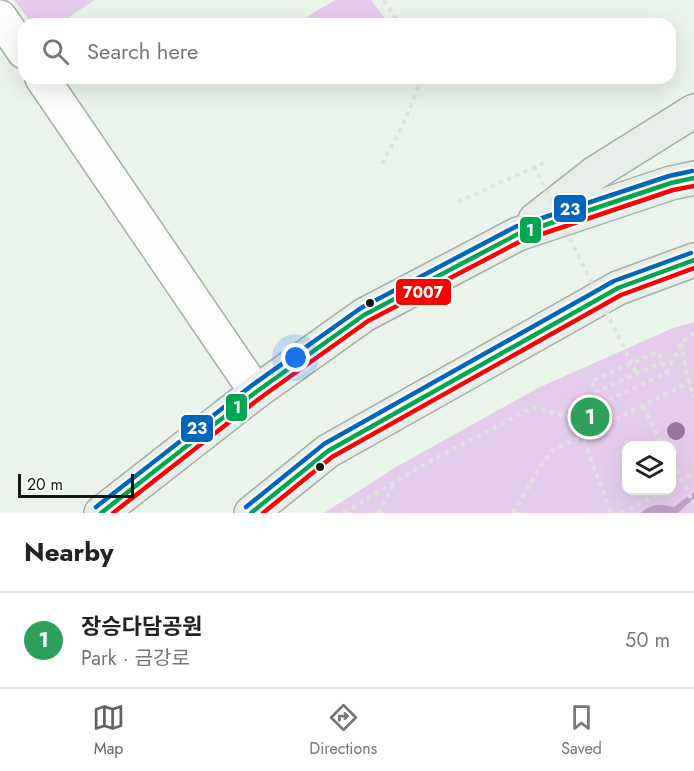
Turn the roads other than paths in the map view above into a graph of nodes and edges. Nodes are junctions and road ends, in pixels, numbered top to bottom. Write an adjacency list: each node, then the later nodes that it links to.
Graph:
1 (0, 17): 2 (street)
2 (18, 43)
3 (46, 84): 8 (street)
4 (694, 111): 6 (main road)
5 (694, 178): 6 (main road)
6 (518, 234): 8 (main road)
7 (694, 260): 10 (main road)
8 (256, 392): 9 (main road)
9 (101, 513)
10 (251, 513)

